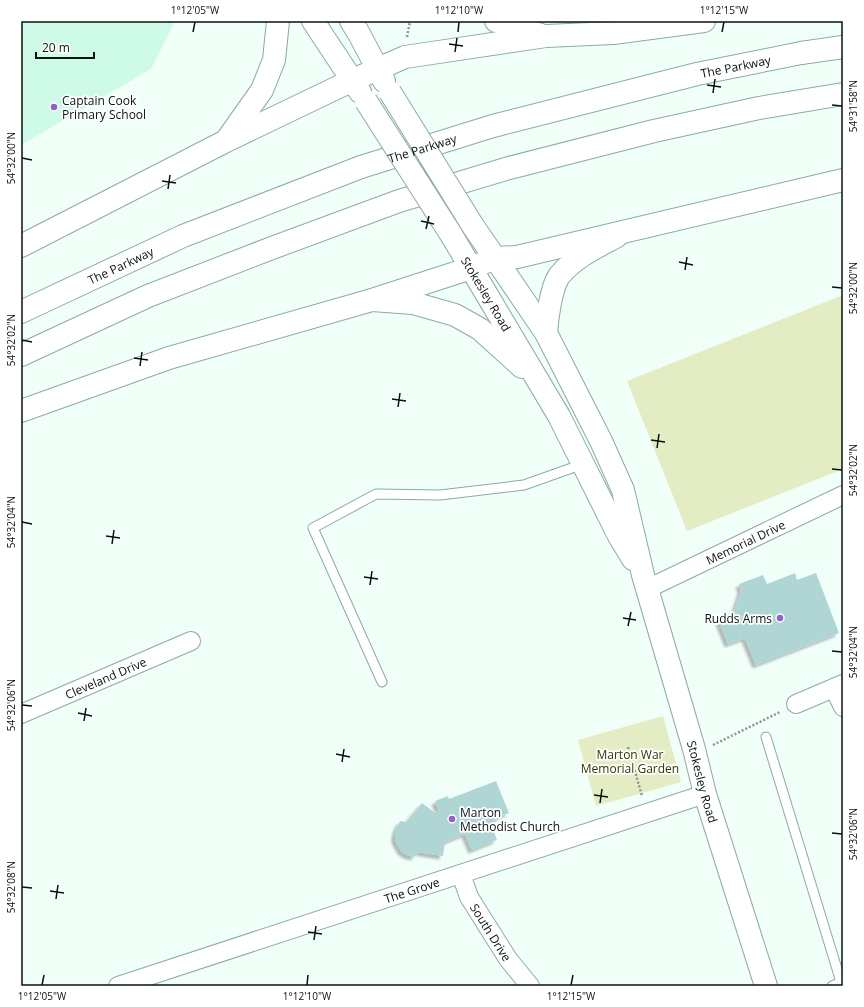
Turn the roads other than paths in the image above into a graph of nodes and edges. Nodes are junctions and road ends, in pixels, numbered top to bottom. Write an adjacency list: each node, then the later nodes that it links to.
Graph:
1 (278, 21): 11 (main road)
2 (313, 21): 9 (main road, Stokesley Road)
3 (351, 21): 8 (main road, Stokesley Road)
4 (496, 21): 6 (main road)
5 (704, 21): 6 (main road)
6 (546, 36): 8 (main road)
7 (843, 47): 18 (main road, The Parkway)
8 (378, 69): 9 (main road); 15 (main road, Stokesley Road, bridge)
9 (352, 80): 11 (main road); 16 (main road, Stokesley Road, bridge)
10 (843, 94): 20 (main road)
11 (226, 141): 14 (main road)
12 (843, 180): 13 (main road)
13 (625, 231): 15 (main road); 19 (main road)
14 (21, 246)
15 (495, 258): 16 (main road); 19 (main road, Stokesley Road)
16 (470, 268): 17 (main road); 21 (main road, Stokesley Road)
17 (372, 300): 21 (main road); 22 (main road)
18 (21, 312)
19 (546, 333): 25 (main road, Stokesley Road)
20 (21, 355)
21 (538, 381): 23 (main road, Stokesley Road)
22 (21, 411)
23 (583, 464): 25 (main road, Stokesley Road); 27 (lane)
24 (843, 495): 25 (street, Memorial Drive)
25 (645, 582): 33 (main road, Stokesley Road)
26 (191, 641): 31 (street, Cleveland Drive)
27 (382, 682)
28 (838, 686): 29 (street); 30 (street)
29 (796, 704)
30 (843, 708)
31 (21, 714)
32 (766, 737): 35 (lane)
33 (705, 794): 34 (street, The Grove); 38 (main road, Stokesley Road)
34 (461, 874): 36 (street, The Grove); 37 (street, South Drive)
35 (842, 981): 39 (lane)
36 (118, 986)
37 (530, 986)
38 (766, 986)
39 (832, 986)

